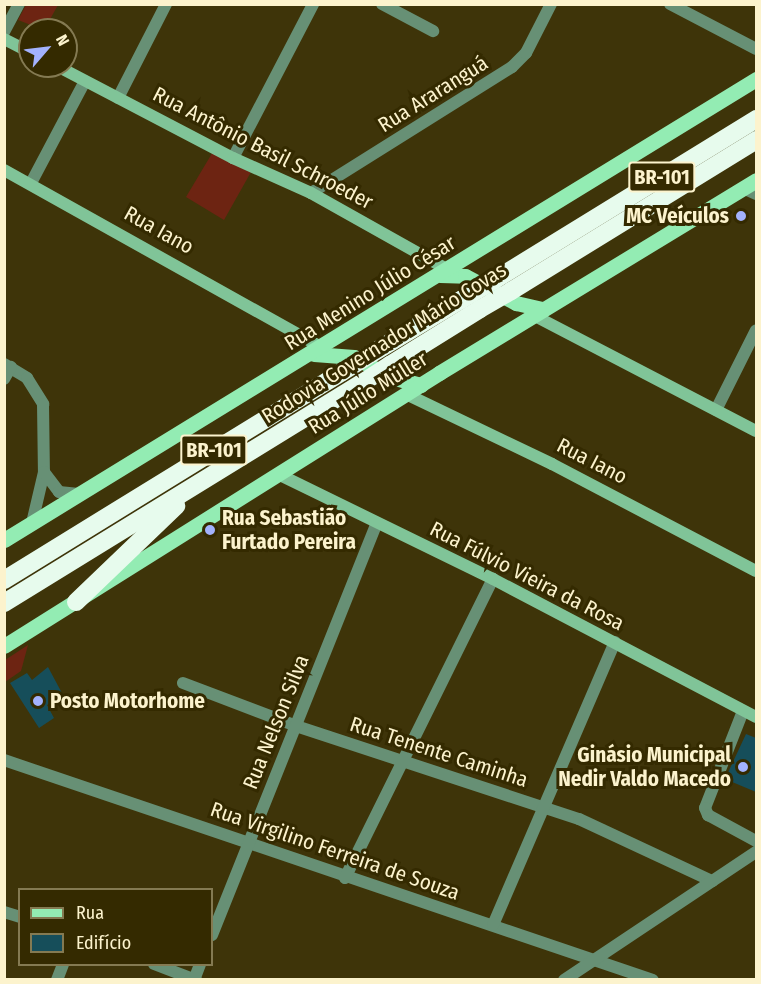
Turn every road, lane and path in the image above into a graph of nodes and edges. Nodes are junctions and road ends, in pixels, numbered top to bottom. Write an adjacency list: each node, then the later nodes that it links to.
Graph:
1 (19, 4): 7 (street)
2 (166, 4): 15 (street)
3 (312, 4): 17 (street)
4 (382, 4): 8 (street)
5 (551, 4): 21 (street, Rua Araranguá)
6 (670, 4): 11 (street)
7 (4, 32)
8 (433, 32)
9 (4, 39): 10 (street)
10 (18, 46)
11 (756, 49)
12 (78, 77): 14 (street, Rua Antônio Basil Schroeder)
13 (756, 79): 22 (main road, Rua Menino Júlio César)
14 (85, 81): 15 (street, Rua Antônio Basil Schroeder); 19 (street)
15 (118, 98): 17 (street, Rua Antônio Basil Schroeder)
16 (755, 125): 24 (highway, Rodovia Governador Mário Covas / BR-101); 25 (highway, Rodovia Governador Mário Covas / BR-101)
17 (232, 158): 21 (street, Rua Antônio Basil Schroeder)
18 (4, 170): 19 (street, Rua Iano)
19 (31, 183): 29 (street, Rua Iano)
20 (752, 187): 26 (main road, Rua Júlio Müller)
21 (311, 193): 23 (street, Rua Antônio Basil Schroeder)
22 (471, 256): 23 (main road, Rua Menino Júlio César); 24 (main road)
23 (444, 273): 24 (main road, Rua Antônio Basil Schroeder); 28 (main road, Rua Menino Júlio César)
24 (484, 280): 25 (main road, Rua Antônio Basil Schroeder); 47 (highway, Rodovia Governador Mário Covas / BR-101, bridge)
25 (514, 297): 26 (main road, Rua Antônio Basil Schroeder); 26 (main road); 32 (highway, Rodovia Governador Mário Covas / BR-101, bridge)
26 (532, 316): 34 (main road, Rua Júlio Müller); 36 (street, Rua Antônio Basil Schroeder)
27 (756, 330): 36 (street)
28 (348, 332): 29 (main road, Rua Menino Júlio César); 30 (main road)
29 (317, 351): 30 (main road, Rua Iano); 41 (main road, Rua Menino Júlio César)
30 (354, 357): 32 (main road, Rua Iano)
31 (8, 366): 33 (street); 38 (street)
32 (391, 371): 34 (main road, Rua Iano); 35 (main road); 40 (highway, Rodovia Governador Mário Covas / BR-101, bridge)
33 (4, 379)
34 (421, 385): 35 (main road, Rua Júlio Müller)
35 (401, 397): 39 (main road, Rua Júlio Müller); 45 (street, Rua Iano)
36 (716, 410): 37 (street, Rua Antônio Basil Schroeder)
37 (756, 431)
38 (44, 472): 41 (street); 42 (street)
39 (279, 474): 43 (street, Rua Fúlvio Vieira da Rosa); 48 (main road, Rua Júlio Müller)
40 (204, 481): 48 (highway); 49 (highway, Rodovia Governador Mário Covas / BR-101)
41 (79, 494): 42 (main road, Rua Menino Júlio César)
42 (32, 523): 44 (main road, Rua Menino Júlio César)
43 (377, 523): 46 (street, Rua Fúlvio Vieira da Rosa); 55 (street, Rua Nelson Silva)
44 (4, 540)
45 (756, 570)
46 (493, 579): 50 (street, Rua Fúlvio Vieira da Rosa); 56 (street)
47 (4, 580)
48 (76, 602): 51 (main road, Rua Júlio Müller)
49 (4, 603)
50 (615, 642): 53 (street, Rua Fúlvio Vieira da Rosa); 58 (street)
51 (4, 646)
52 (183, 683): 55 (street, Rua Tenente Caminha)
53 (742, 711): 54 (street, Rua Fúlvio Vieira da Rosa); 59 (street)
54 (756, 717)
55 (296, 726): 56 (street, Rua Tenente Caminha); 60 (street, Rua Nelson Silva)
56 (403, 759): 58 (street, Rua Tenente Caminha); 62 (street)
57 (4, 760): 60 (street, Rua Virgilino Ferreira de Souza)
58 (543, 807): 63 (street, Rua Tenente Caminha); 64 (street)
59 (756, 841)
60 (249, 843): 62 (street, Rua Virgilino Ferreira de Souza); 65 (street, Rua Nelson Silva)
61 (756, 852): 63 (street)
62 (345, 878): 64 (street, Rua Virgilino Ferreira de Souza)
63 (712, 881): 66 (street)
64 (493, 926): 66 (street, Rua Virgilino Ferreira de Souza)
65 (213, 933)
66 (595, 960): 69 (street); 70 (street, Rua Virgilino Ferreira de Souza)
67 (159, 966): 68 (street)
68 (195, 979)
69 (564, 980)
70 (653, 980)

